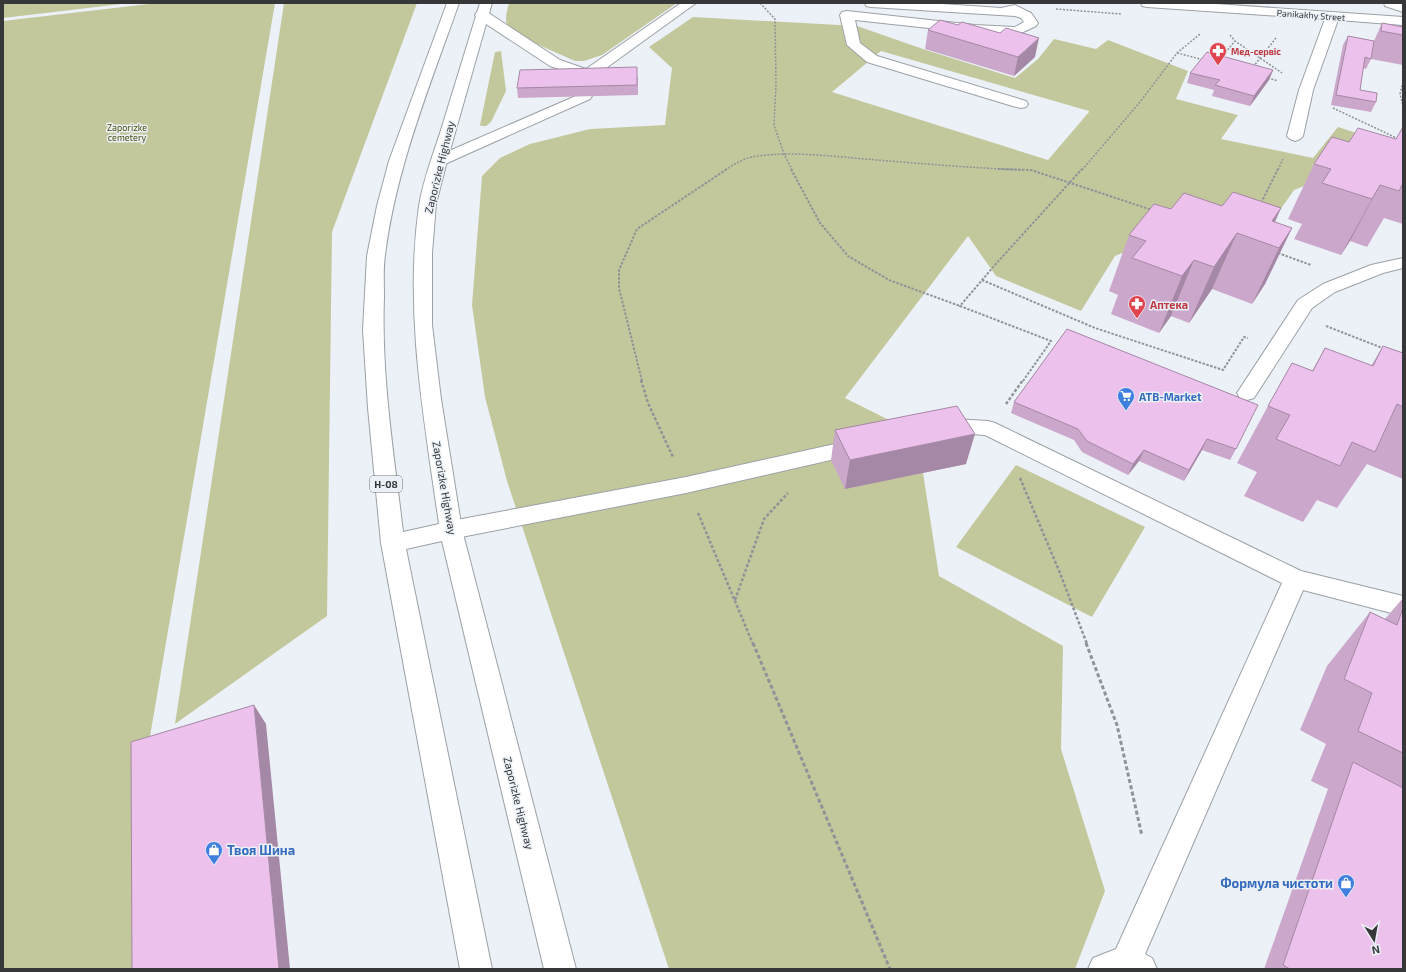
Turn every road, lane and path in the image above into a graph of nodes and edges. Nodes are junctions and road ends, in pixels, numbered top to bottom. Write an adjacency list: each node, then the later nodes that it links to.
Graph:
1 (453, 3): 51 (main road, Н-08)
2 (690, 3): 9 (main road)
3 (760, 3): 31 (path)
4 (870, 3): 11 (main road)
5 (1147, 3): 12 (main road, Panikakhy Street)
6 (1390, 3): 8 (main road)
7 (1029, 5): 11 (main road)
8 (1403, 8)
9 (484, 9): 32 (main road, Zaporizke Highway)
10 (846, 9): 11 (main road); 27 (main road)
11 (1001, 12)
12 (1333, 16): 13 (main road, Panikakhy Street); 25 (main road)
13 (1403, 21)
14 (1227, 31): 17 (path)
15 (1203, 32): 18 (path)
16 (1279, 35): 19 (path)
17 (1234, 41): 19 (path); 21 (path)
18 (1177, 53): 20 (path); 33 (path)
19 (1260, 57): 22 (path); 25 (path)
20 (1211, 62)
21 (1218, 63)
22 (1252, 67)
23 (1263, 76): 25 (path)
24 (1403, 82): 28 (path)
25 (1306, 90): 29 (main road); 30 (path)
26 (585, 96): 32 (main road)
27 (1021, 104)
28 (1403, 106)
29 (1295, 136): 34 (path)
30 (1403, 141)
31 (784, 154): 33 (path); 40 (path); 49 (path)
32 (439, 161): 50 (main road, Zaporizke Highway)
33 (1071, 182): 35 (path); 39 (path)
34 (1259, 206)
35 (1152, 210)
36 (1278, 253): 38 (path)
37 (1403, 263): 38 (main road)
38 (1351, 279): 41 (main road)
39 (982, 280): 40 (path); 42 (path)
40 (960, 306): 45 (path)
41 (1298, 315): 42 (main road); 43 (path)
42 (1275, 349): 44 (main road)
43 (1389, 350)
44 (1247, 393)
45 (988, 428): 46 (main road); 52 (main road); 55 (path)
46 (922, 433)
47 (884, 442): 48 (main road)
48 (822, 455): 49 (main road); 53 (path)
49 (686, 485): 50 (main road); 53 (path)
50 (451, 530): 51 (main road); 58 (main road, Zaporizke Highway)
51 (393, 543): 57 (main road, Н-08)
52 (1296, 579): 54 (main road); 56 (main road)
53 (735, 600): 59 (path)
54 (1403, 606)
55 (1144, 841)
56 (1124, 966)
57 (476, 969)
58 (560, 969)
59 (890, 969)

